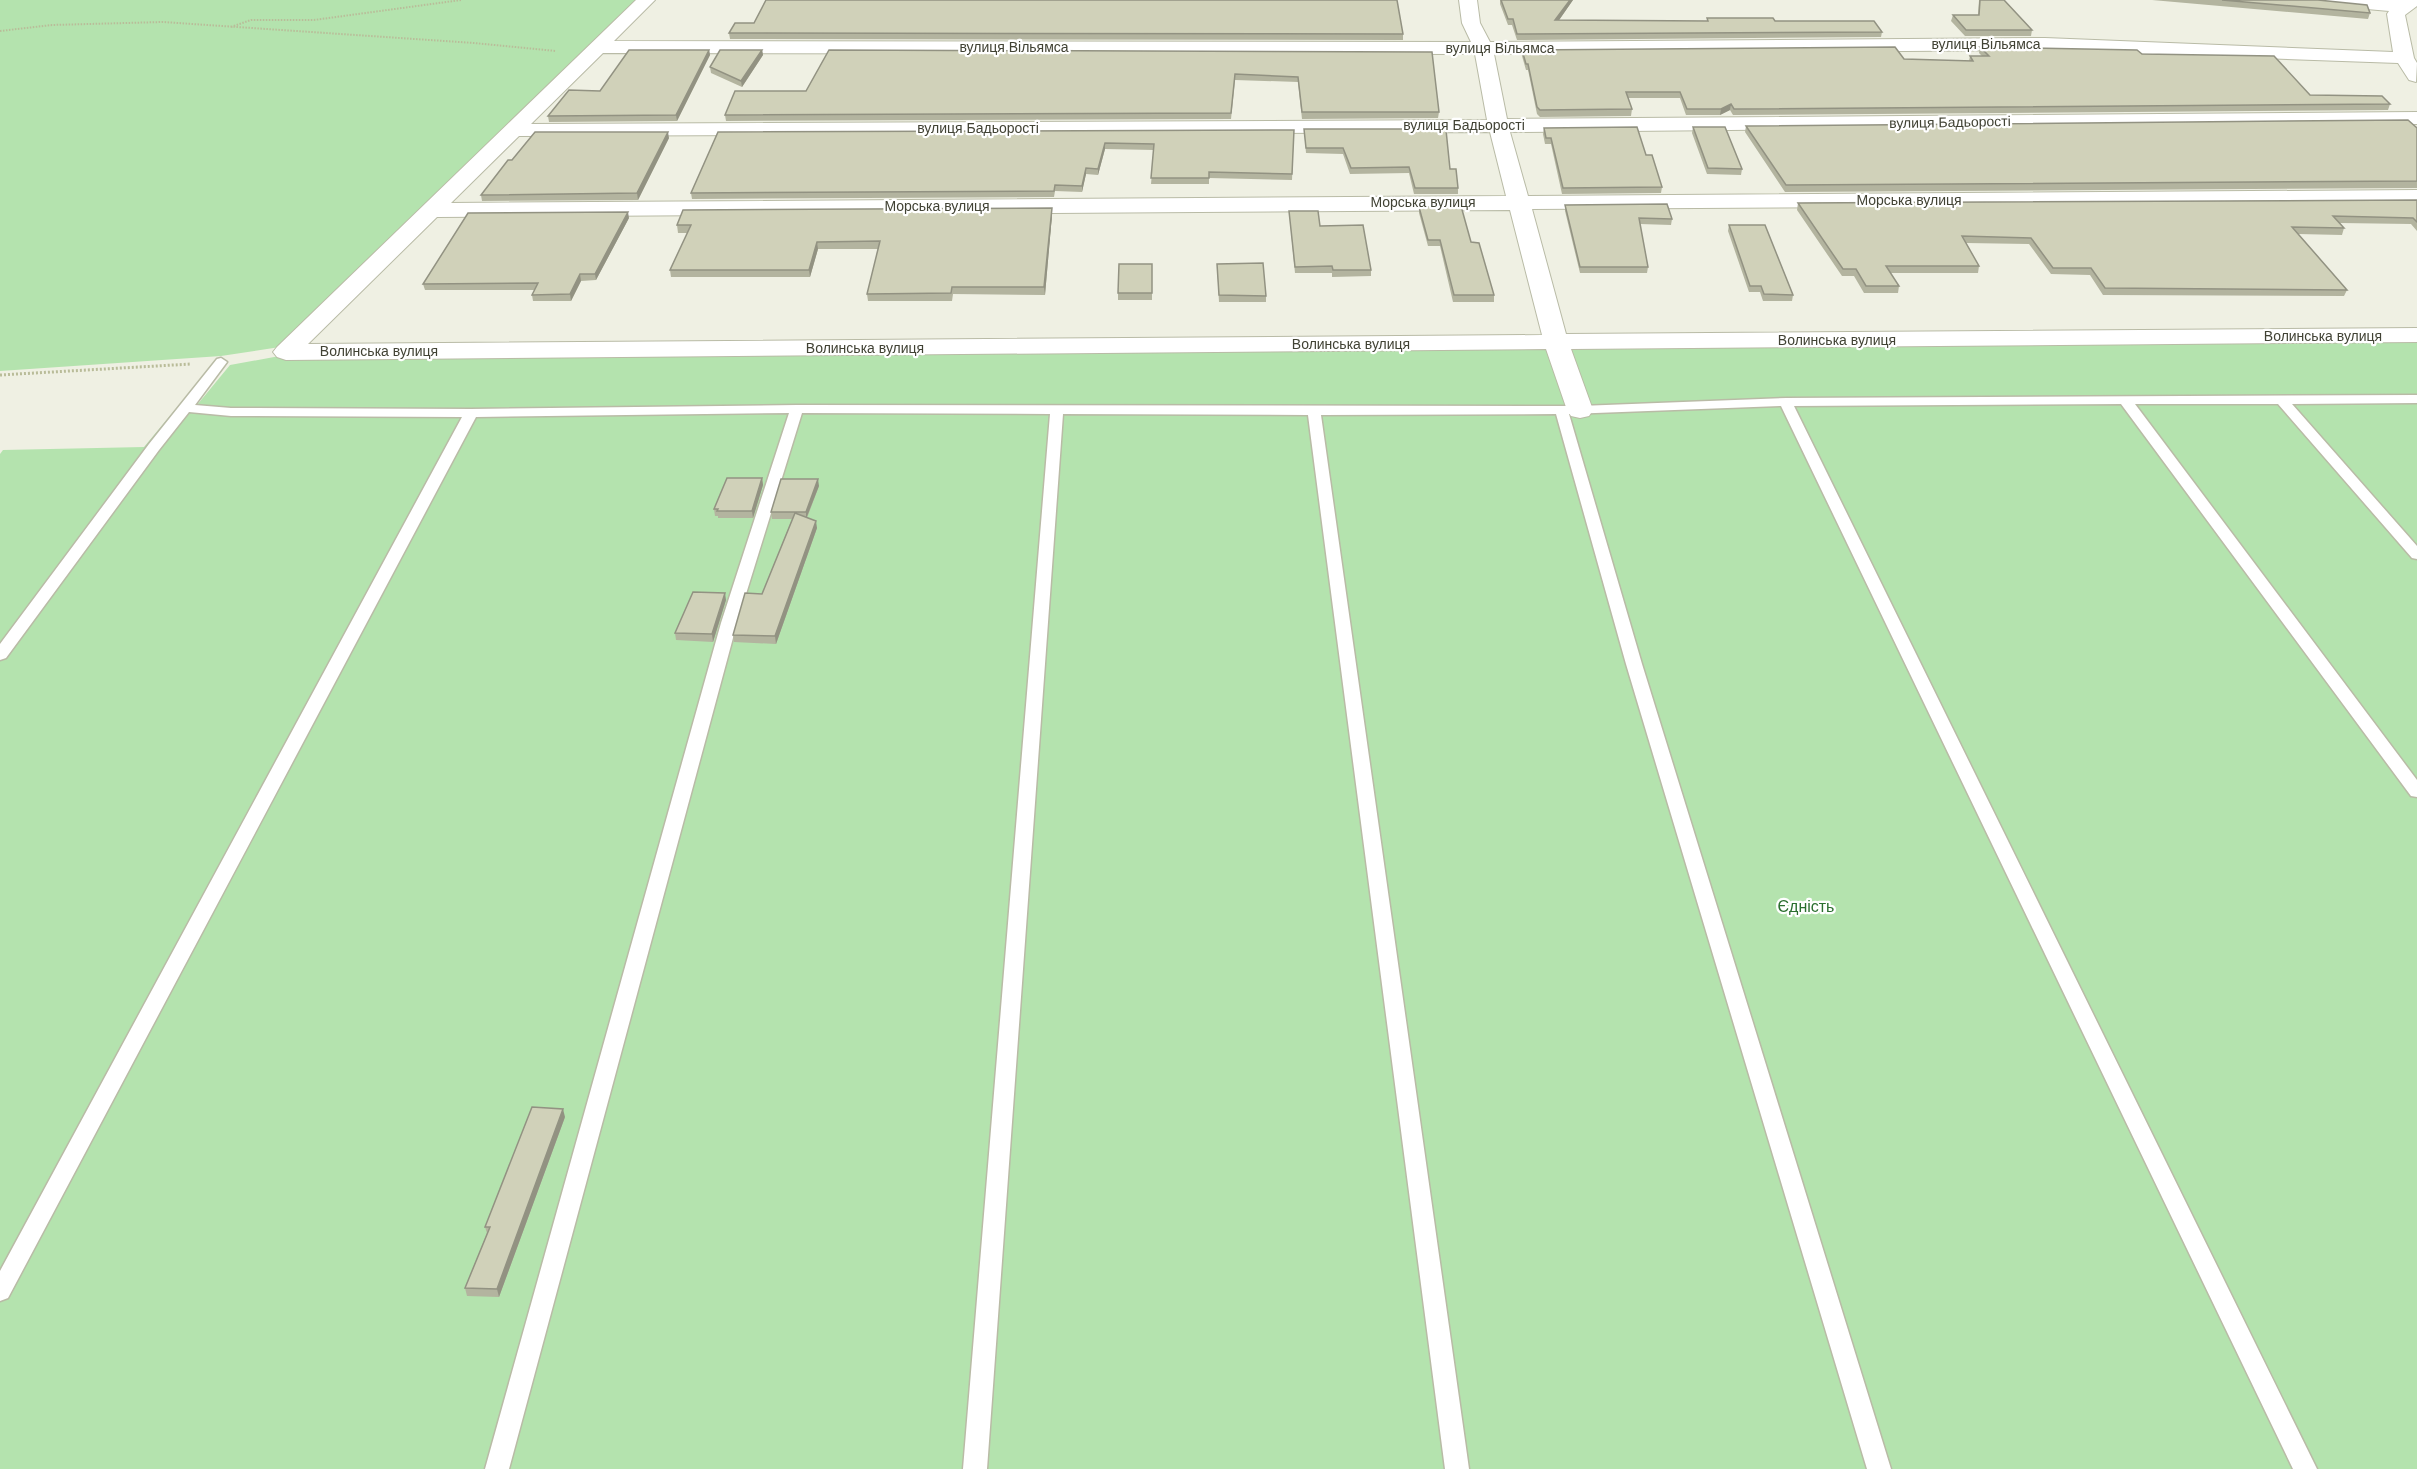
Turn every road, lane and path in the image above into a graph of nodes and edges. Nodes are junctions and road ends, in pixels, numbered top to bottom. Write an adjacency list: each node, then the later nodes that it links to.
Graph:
1 (461, 0): 6 (path)
2 (646, 0): 8 (street)
3 (1468, 0): 9 (street)
4 (2323, 0): 5 (street)
5 (2408, 4): 10 (street)
6 (228, 27): 7 (path); 8 (path)
7 (0, 31)
8 (596, 47): 9 (street, вулиця Вільямса); 14 (street)
9 (1483, 48): 10 (street, вулиця Вільямса); 13 (street)
10 (2404, 58): 11 (street)
11 (2417, 77)
12 (2417, 118): 13 (street, вулиця Бадьорості)
13 (1498, 125): 14 (street, вулиця Бадьорості); 16 (street)
14 (511, 130): 17 (street)
15 (2417, 197): 16 (street, Морська вулиця)
16 (1520, 202): 17 (street, Морська вулиця); 19 (street)
17 (430, 210): 19 (street, Волинська вулиця)
18 (2417, 335): 19 (street, Волинська вулиця)
19 (1556, 342): 28 (street)
20 (221, 362): 21 (path); 26 (lane)
21 (0, 375)
22 (2124, 399): 24 (lane); 25 (lane); 34 (lane)
23 (2417, 399): 24 (lane)
24 (2282, 400): 32 (lane)
25 (1786, 402): 28 (lane); 40 (lane)
26 (186, 408): 31 (lane); 33 (lane)
27 (797, 409): 29 (lane); 31 (lane); 36 (lane)
28 (1570, 410): 30 (lane); 39 (lane)
29 (1057, 411): 30 (lane); 37 (lane)
30 (1314, 411): 38 (lane)
31 (471, 413): 35 (lane)
32 (2417, 555)
33 (0, 655)
34 (2417, 792)
35 (0, 1292)
36 (497, 1469)
37 (975, 1469)
38 (1457, 1469)
39 (1879, 1469)
40 (2306, 1469)

